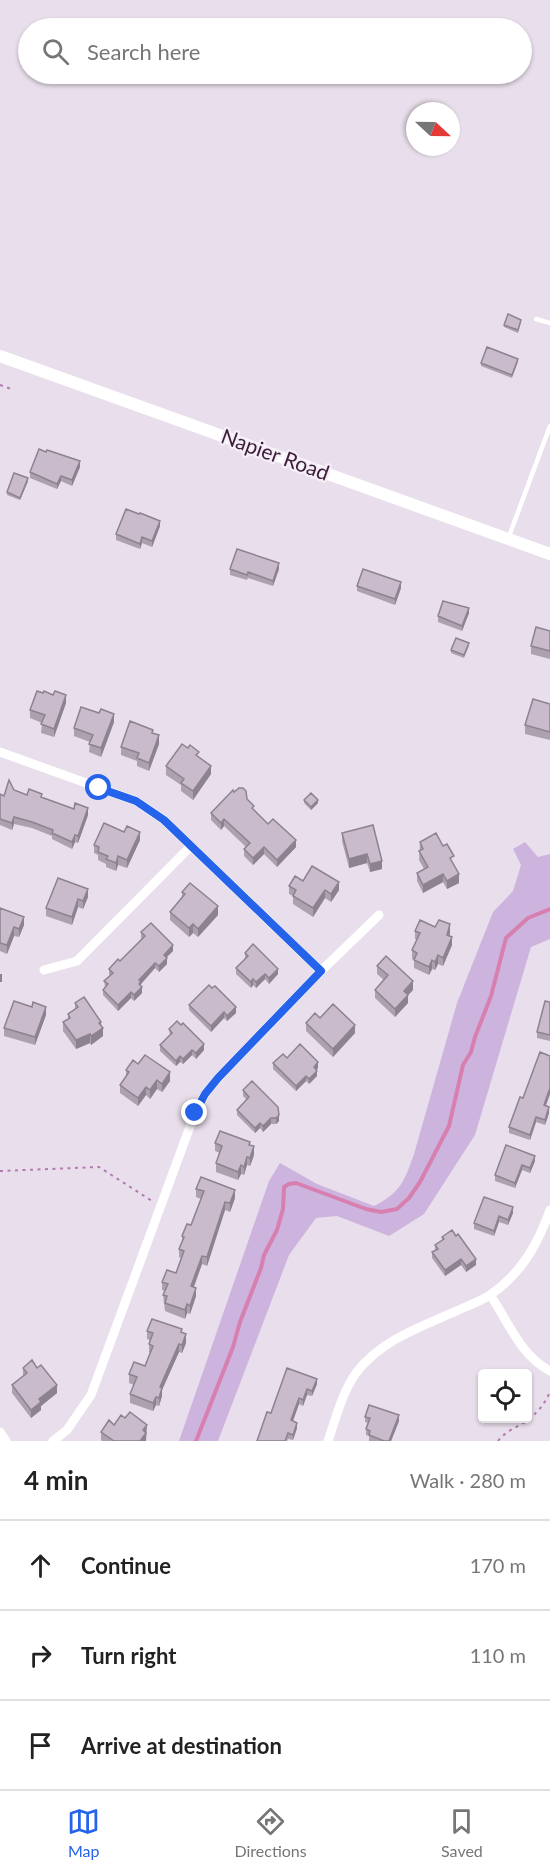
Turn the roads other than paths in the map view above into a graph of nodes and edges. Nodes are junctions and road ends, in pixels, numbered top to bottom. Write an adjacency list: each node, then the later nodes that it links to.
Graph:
1 (536, 319): 2 (lane)
2 (550, 323)
3 (0, 356): 5 (street, Napier Road)
4 (550, 426): 5 (lane)
5 (508, 539): 6 (street, Napier Road)
6 (550, 554)
7 (0, 752): 8 (street)
8 (191, 846): 10 (street); 11 (street)
9 (379, 915): 11 (street)
10 (44, 970)
11 (321, 971): 17 (street)
12 (550, 1210): 13 (street)
13 (490, 1295): 14 (street); 18 (street)
14 (550, 1371)
15 (0, 1432): 16 (street)
16 (6, 1441)
17 (53, 1441)
18 (328, 1441)

